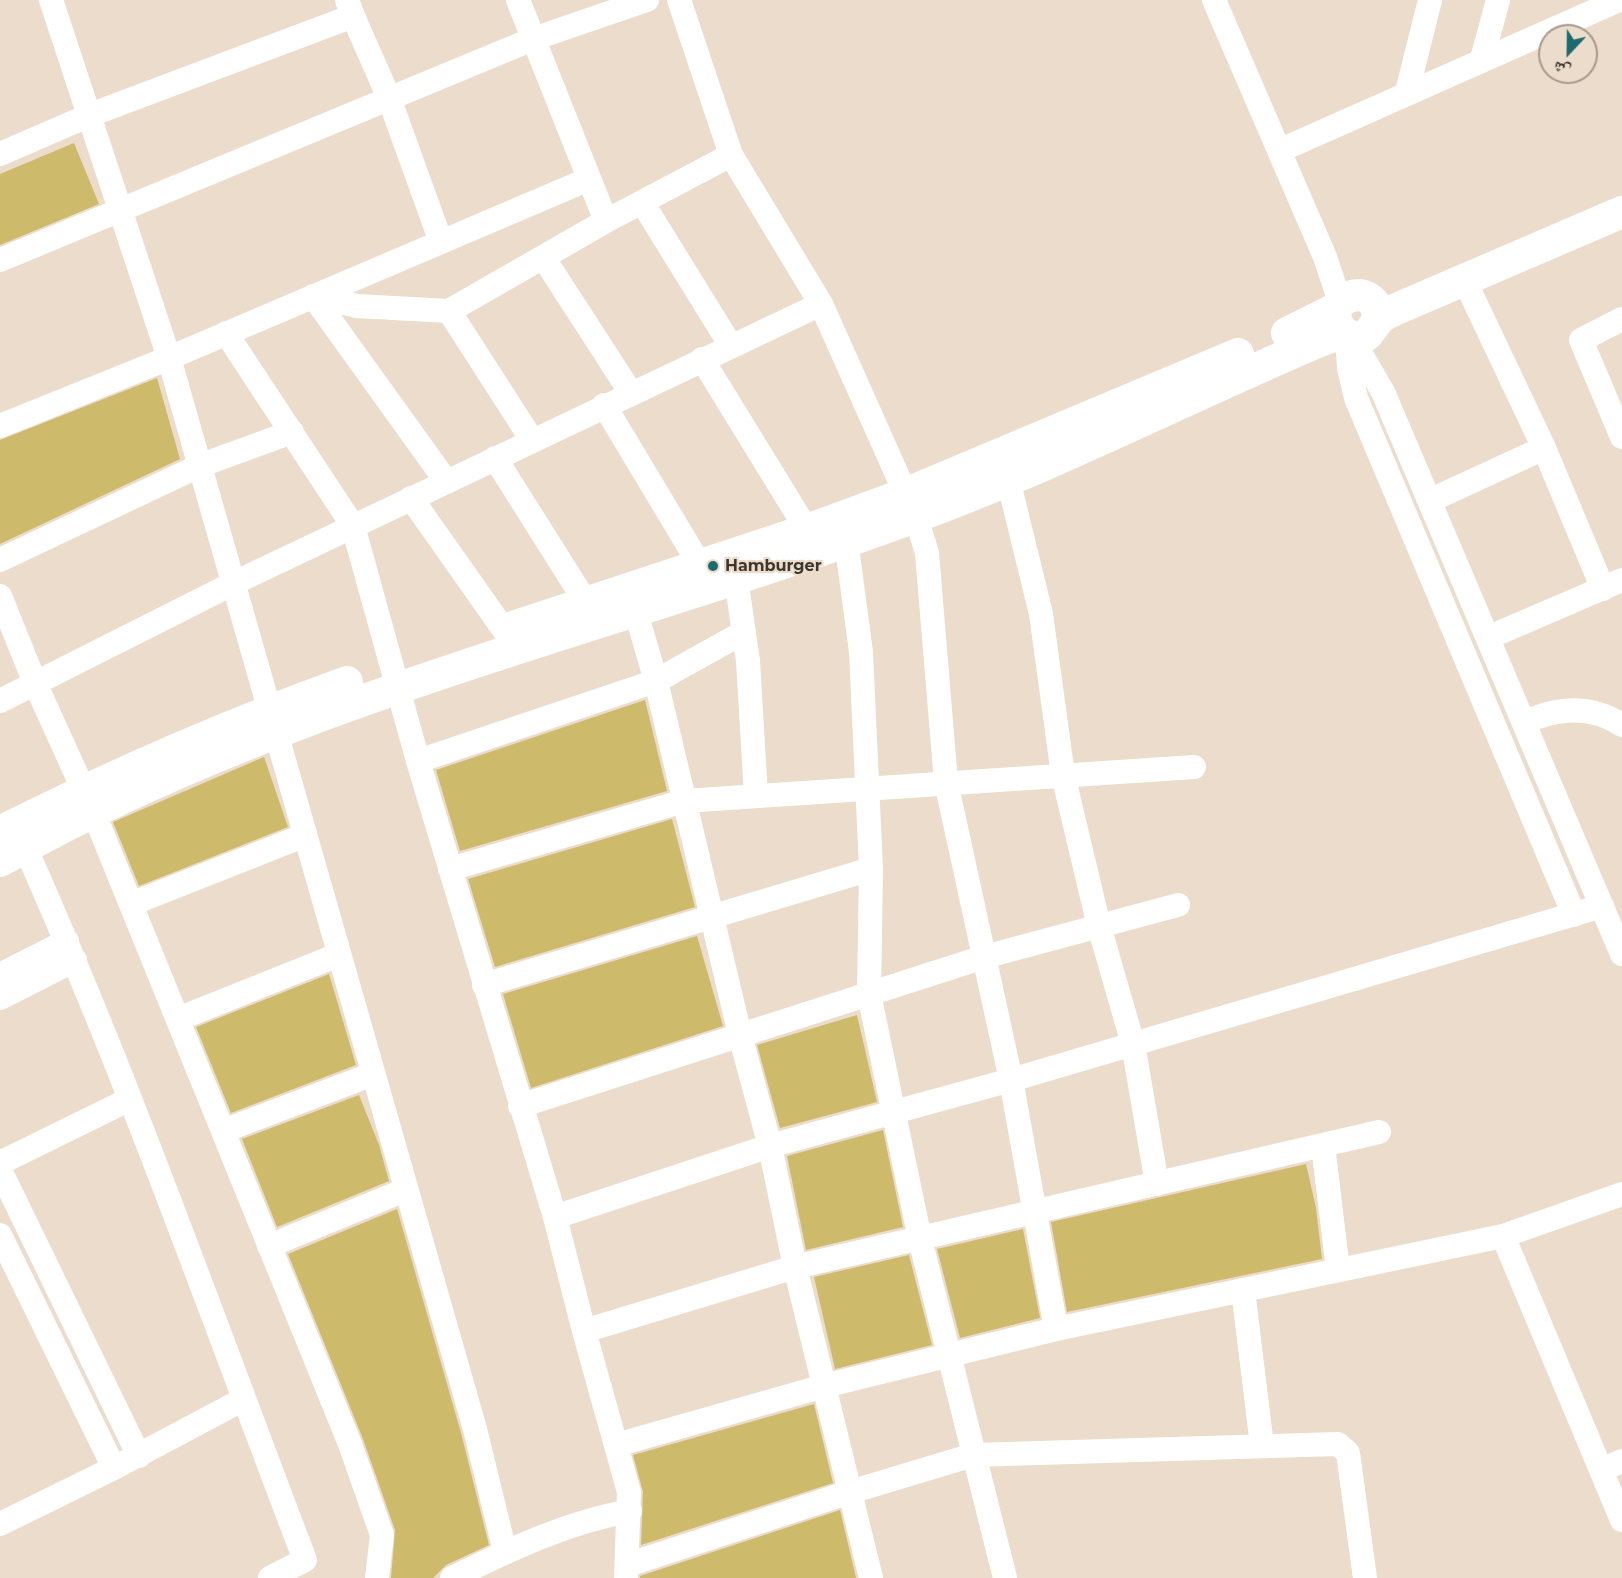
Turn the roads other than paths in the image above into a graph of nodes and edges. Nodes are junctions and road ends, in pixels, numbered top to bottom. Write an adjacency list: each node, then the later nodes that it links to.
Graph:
1 (51, 0): 16 (street)
2 (518, 0): 12 (street)
3 (647, 0): 10 (street)
4 (679, 0): 19 (street)
5 (1214, 0): 33 (street)
6 (1228, 0): 17 (street)
7 (1430, 0): 14 (street)
8 (1498, 0): 13 (street)
9 (1619, 0): 13 (street)
10 (603, 7): 12 (street)
11 (350, 8): 15 (street); 16 (street)
12 (533, 39): 15 (street); 20 (street)
13 (1482, 59): 14 (street)
14 (1407, 92): 17 (street)
15 (389, 98): 23 (street); 26 (street)
16 (90, 115): 18 (street); 23 (street)
17 (1290, 146): 33 (street)
18 (0, 154)
19 (731, 155): 22 (street); 31 (street)
20 (589, 179): 25 (street); 26 (street)
21 (1622, 194): 33 (main road)
22 (642, 202): 25 (street); 36 (street)
23 (121, 208): 28 (street); 37 (street)
24 (1622, 212): 29 (main road)
25 (606, 221): 27 (street)
26 (441, 242): 30 (street)
27 (543, 257): 32 (street); 40 (street)
28 (0, 260)
29 (1464, 279): 33 (main road); 46 (street)
30 (313, 296): 32 (street); 35 (street); 50 (street)
31 (821, 303): 36 (street); 53 (street)
32 (449, 311): 45 (street)
33 (1355, 317): 39 (main road); 51 (street); 89 (street); 90 (street)
34 (1622, 319): 44 (street)
35 (226, 333): 37 (street); 43 (street)
36 (731, 346): 38 (street)
37 (169, 358): 42 (street); 48 (street)
38 (702, 359): 40 (street); 55 (street)
39 (1216, 375): 49 (main road); 53 (main road)
40 (631, 393): 41 (street)
41 (604, 405): 45 (street); 58 (street)
42 (0, 426)
43 (292, 432): 48 (street); 54 (street)
44 (1622, 437)
45 (532, 440): 47 (street)
46 (1544, 448): 51 (street); 61 (street)
47 (495, 458): 50 (street); 64 (street)
48 (199, 466): 57 (street); 60 (street)
49 (1008, 479): 53 (main road); 77 (street)
50 (446, 481): 52 (street)
51 (1442, 495): 67 (street)
52 (411, 498): 54 (street); 65 (street)
53 (911, 505): 55 (main road); 56 (main road); 78 (street)
54 (353, 526): 60 (street); 68 (street)
55 (807, 530): 58 (main road)
56 (846, 540): 59 (main road); 79 (street)
57 (0, 560)
58 (700, 565): 63 (main road)
59 (736, 578): 63 (main road); 66 (street)
60 (232, 584): 70 (street); 73 (street)
61 (1612, 584): 67 (street)
62 (0, 596): 70 (street)
63 (633, 600): 64 (main road); 68 (main road); 69 (street)
64 (587, 604): 65 (main road)
65 (504, 630): 68 (main road)
66 (744, 632): 69 (street); 80 (street)
67 (1501, 632): 72 (street)
68 (394, 677): 73 (main road); 75 (street)
69 (656, 681): 75 (street); 82 (street)
70 (35, 683): 71 (street); 81 (street)
71 (0, 701)
72 (1535, 718): 74 (street); 92 (street)
73 (271, 722): 81 (main road); 83 (street)
74 (1622, 724)
75 (418, 761): 85 (street)
76 (1194, 767): 77 (street)
77 (1064, 775): 78 (street); 93 (street)
78 (946, 782): 79 (street); 97 (street)
79 (866, 788): 80 (street); 86 (street)
80 (756, 796): 82 (street)
81 (88, 800): 84 (main road); 87 (street)
82 (684, 801): 85 (street); 91 (street)
83 (303, 836): 87 (street); 96 (street)
84 (8, 847): 94 (street)
85 (450, 869): 99 (street)
86 (871, 869): 91 (street); 100 (street)
87 (131, 904): 102 (street)
88 (1178, 905): 93 (street)
89 (1602, 906): 90 (street); 95 (street)
90 (1574, 915): 104 (street)
91 (712, 916): 99 (street); 103 (street)
92 (1622, 921)
93 (1099, 926): 97 (street); 104 (street)
94 (71, 951): 98 (street); 101 (street); 107 (street)
95 (1622, 954)
96 (338, 955): 102 (street); 105 (street)
97 (984, 957): 100 (street); 106 (street)
98 (0, 975)
99 (484, 985): 108 (street)
100 (869, 994): 103 (street); 109 (street)
101 (0, 998)
102 (178, 1019): 110 (street)
103 (740, 1035): 108 (street); 113 (street)
104 (1133, 1044): 106 (street); 116 (street)
105 (373, 1074): 110 (street); 117 (street)
106 (1011, 1080): 109 (street); 119 (street)
107 (130, 1099): 114 (street); 132 (street)
108 (520, 1106): 120 (street)
109 (893, 1112): 113 (street); 123 (street)
110 (223, 1131): 124 (street)
111 (1379, 1132): 112 (street)
112 (1323, 1145): 116 (street); 126 (street)
113 (770, 1146): 120 (street); 125 (street)
114 (0, 1163)
115 (0, 1170): 136 (street)
116 (1157, 1184): 119 (street)
117 (405, 1190): 124 (street); 143 (street)
118 (1622, 1194): 122 (street)
119 (1033, 1213): 123 (street); 128 (street)
120 (555, 1217): 129 (street)
121 (0, 1235): 138 (street)
122 (1503, 1236): 126 (street); 137 (street)
123 (920, 1239): 125 (street); 130 (street)
124 (269, 1246): 146 (street)
125 (795, 1267): 129 (street); 131 (street)
126 (1338, 1270): 127 (street)
127 (1243, 1290): 128 (street); 134 (street)
128 (1056, 1329): 130 (street)
129 (584, 1331): 133 (street)
130 (948, 1356): 131 (street); 135 (street)
131 (824, 1386): 133 (street); 139 (street)
132 (244, 1399): 136 (street); 145 (street)
133 (616, 1445): 140 (street)
134 (1262, 1446): 135 (street); 150 (street)
135 (974, 1455): 139 (street); 149 (street)
136 (139, 1456): 138 (street)
137 (1611, 1465): 141 (street)
138 (114, 1468): 142 (street)
139 (850, 1492): 144 (street); 148 (street)
140 (630, 1512): 143 (street); 144 (street)
141 (1622, 1520)
142 (0, 1524)
143 (506, 1552): 147 (street)
144 (627, 1571)
145 (270, 1578)
146 (377, 1578)
147 (452, 1578)
148 (871, 1578)
149 (1005, 1578)
150 (1365, 1578)

